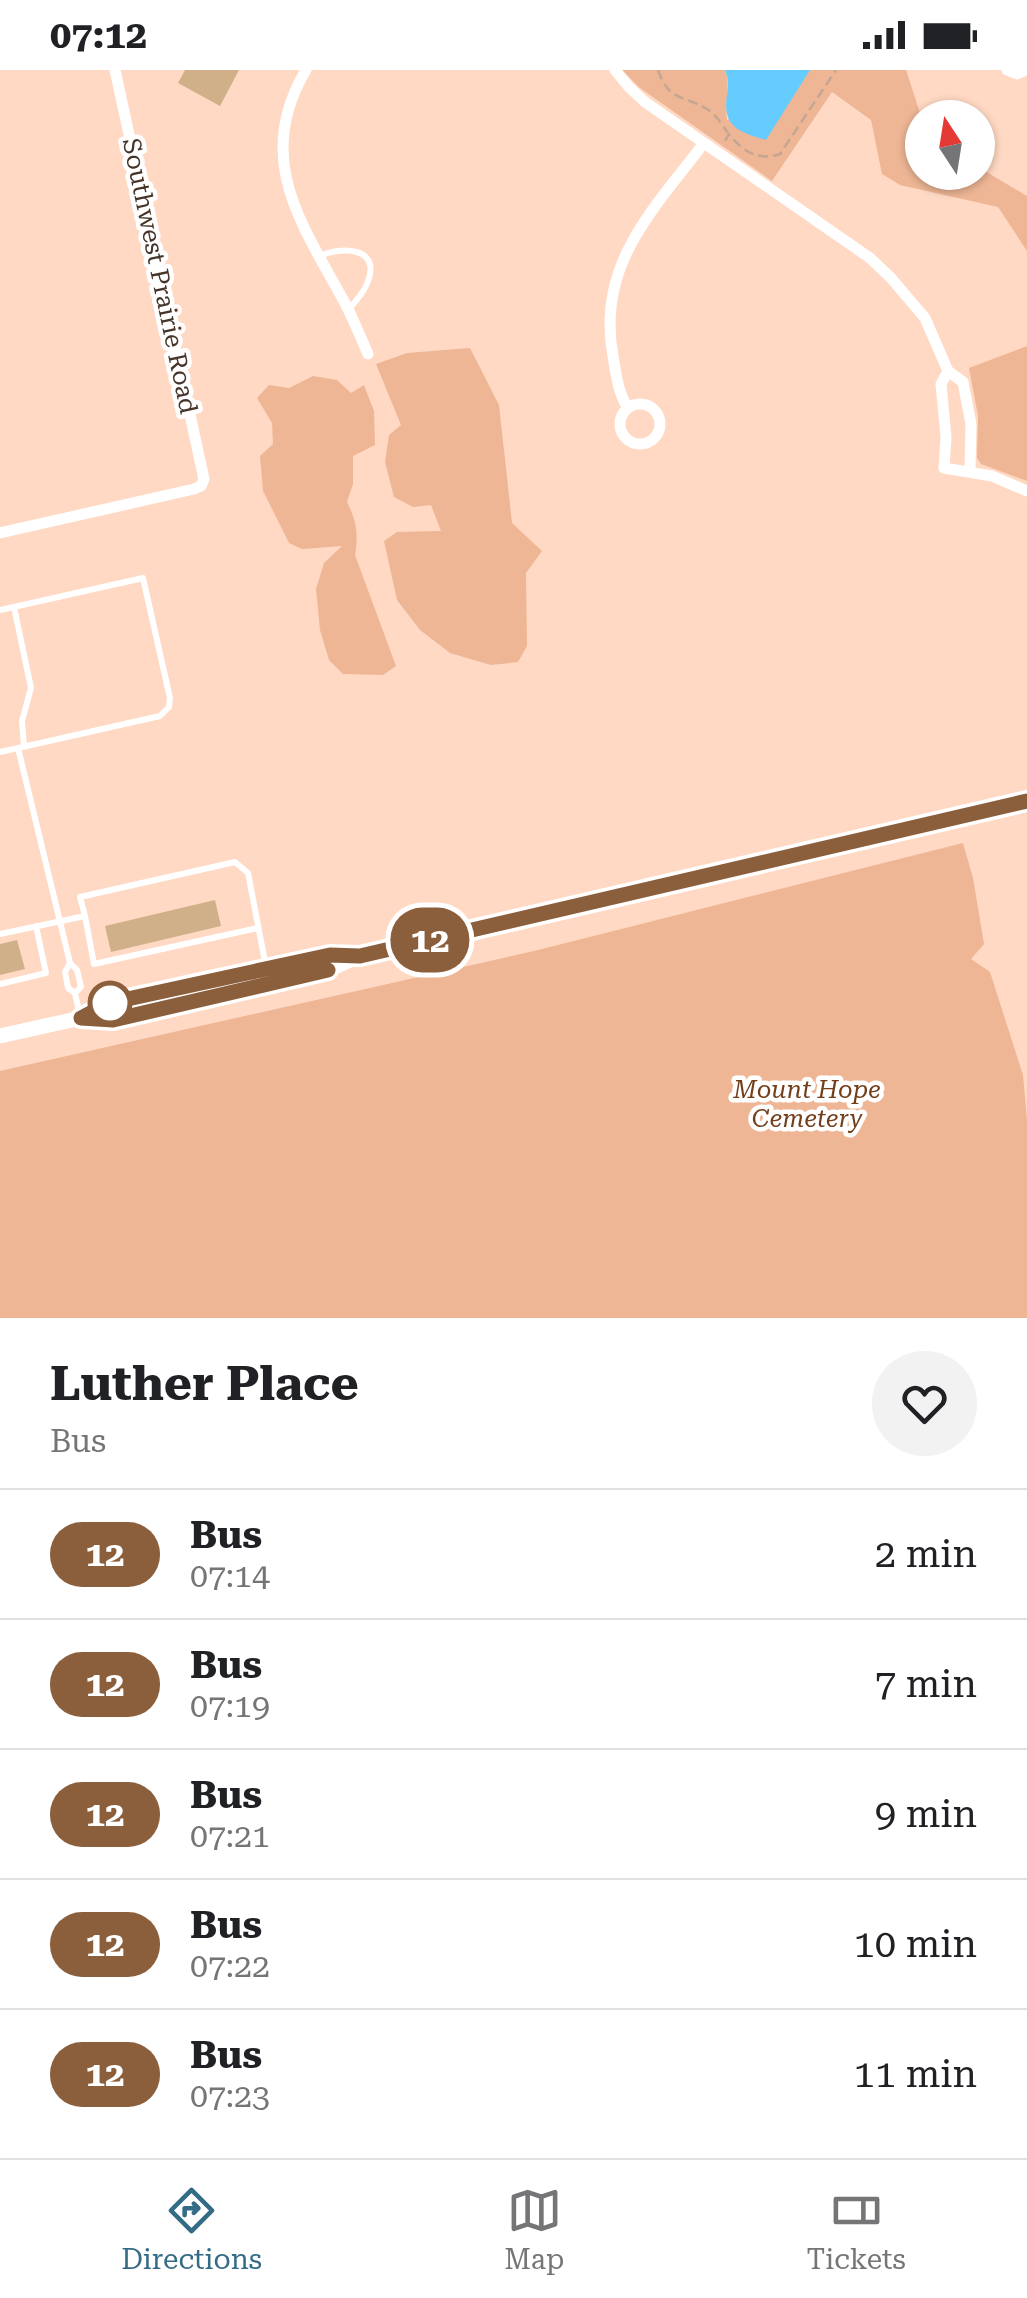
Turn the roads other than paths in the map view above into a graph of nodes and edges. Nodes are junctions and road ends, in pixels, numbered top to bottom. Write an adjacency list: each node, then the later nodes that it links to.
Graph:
1 (115, 70): 14 (street, Southwest Prairie Road)
2 (306, 70): 7 (street)
3 (614, 70): 6 (street)
4 (1007, 70): 5 (street)
5 (1025, 73)
6 (704, 143): 10 (street); 11 (street)
7 (319, 256): 8 (street); 8 (lane)
8 (348, 310): 9 (street)
9 (368, 354)
10 (948, 371): 12 (street); 12 (street)
11 (628, 408)
12 (970, 472): 13 (street)
13 (1027, 491)
14 (0, 532)
15 (14, 607): 16 (lane); 17 (lane); 17 (lane)
16 (0, 610)
17 (21, 748): 18 (lane); 21 (lane)
18 (0, 752)
19 (1027, 801): 25 (main road)
20 (84, 916): 21 (lane); 23 (lane); 23 (lane)
21 (59, 921): 22 (lane); 28 (lane)
22 (36, 926): 24 (lane); 27 (lane)
23 (258, 928): 26 (lane)
24 (0, 934)
25 (360, 956): 26 (main road); 28 (main road)
26 (266, 968): 28 (main road)
27 (0, 984)
28 (81, 1018): 29 (main road)
29 (0, 1036)

